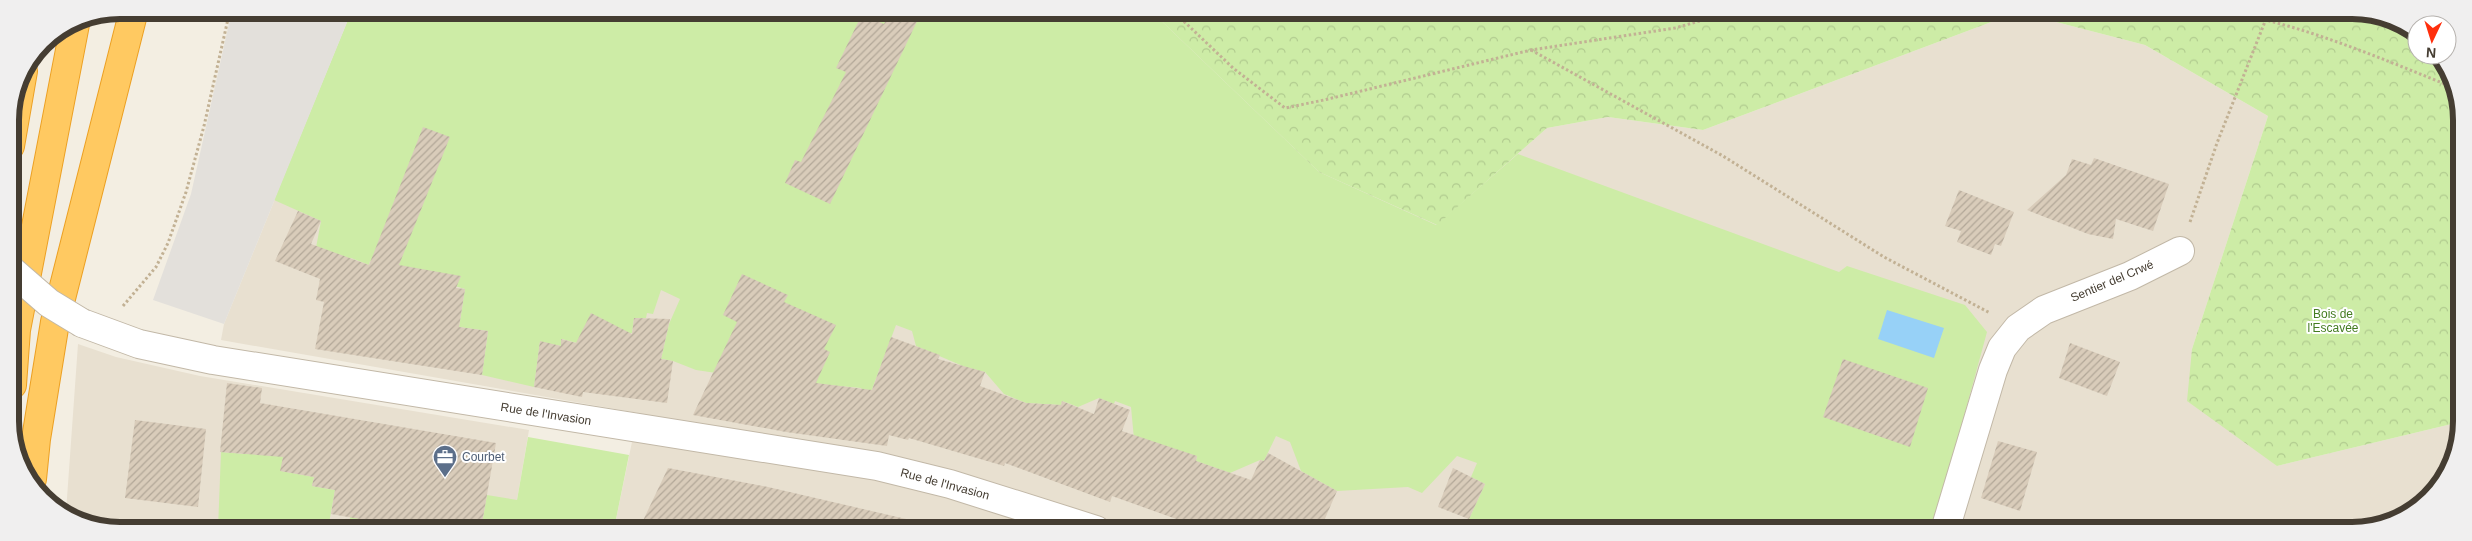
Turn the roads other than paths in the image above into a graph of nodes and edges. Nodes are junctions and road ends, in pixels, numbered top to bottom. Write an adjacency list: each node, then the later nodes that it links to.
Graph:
1 (132, 19): 6 (highway)
2 (74, 29): 5 (highway)
3 (2180, 251): 8 (street, Sentier del Crwé)
4 (19, 277): 7 (street, Rue de l'Invasion, bridge)
5 (19, 314)
6 (33, 472)
7 (1071, 522)
8 (1947, 522)

